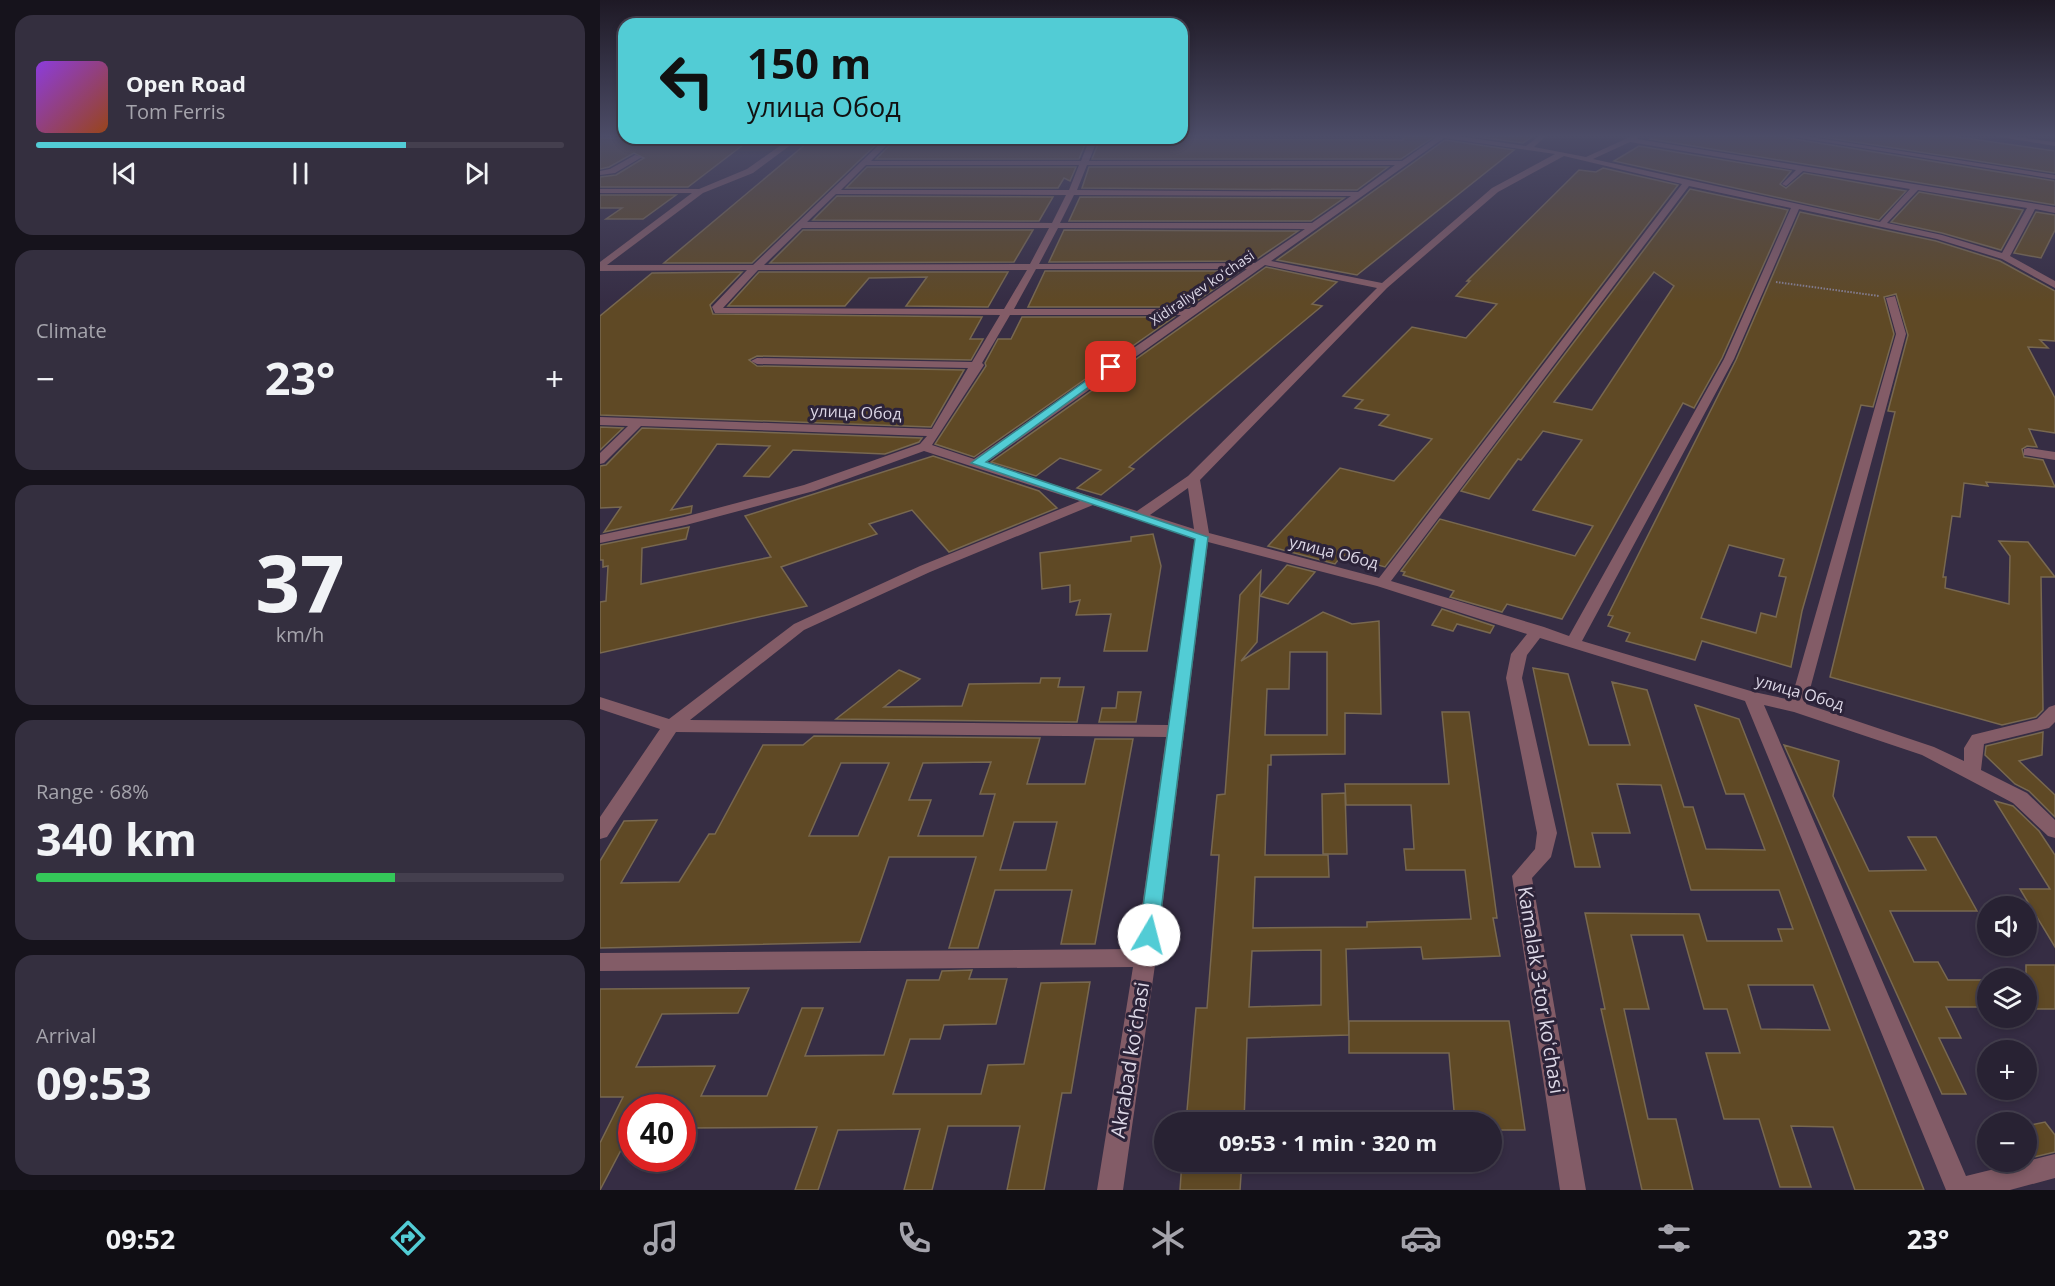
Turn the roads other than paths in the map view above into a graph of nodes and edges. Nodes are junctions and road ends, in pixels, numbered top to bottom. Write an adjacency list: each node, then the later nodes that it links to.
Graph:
1 (700, 191): 22 (street)
2 (834, 192): 3 (street); 15 (street)
3 (1072, 192): 10 (street); 16 (street)
4 (1363, 192): 10 (street, Xidiraliyev koʻchasi)
5 (1493, 192): 24 (street)
6 (1680, 192): 43 (street)
7 (1727, 192): 11 (street)
8 (1912, 192): 14 (street)
9 (1944, 192): 12 (street)
10 (1360, 194): 17 (street, Xidiraliyev koʻchasi)
11 (1796, 206): 14 (street); 45 (street)
12 (2032, 206): 13 (street); 18 (street)
13 (2055, 210)
14 (1883, 223): 18 (street)
15 (800, 225): 16 (street); 20 (street)
16 (1055, 226): 17 (street); 21 (street)
17 (1315, 226): 19 (street, Xidiraliyev koʻchasi)
18 (2005, 258): 23 (street)
19 (1261, 264): 21 (street); 24 (street); 27 (street, Xidiraliyev koʻchasi)
20 (757, 265): 21 (street); 22 (street); 26 (street)
21 (1034, 265): 26 (street)
22 (600, 266)
23 (2055, 285)
24 (1384, 286): 38 (street)
25 (1891, 298): 48 (street)
26 (1006, 312): 27 (street); 29 (street)
27 (1188, 312): 37 (street, Xidiraliyev koʻchasi)
28 (757, 361): 29 (street)
29 (978, 365): 32 (street)
30 (600, 421): 31 (street, улица Обод)
31 (638, 422): 32 (street, улица Обод); 36 (street)
32 (936, 434): 33 (street)
33 (924, 447): 37 (street, улица Обод); 42 (street)
34 (2028, 452): 35 (street)
35 (2055, 456)
36 (600, 460)
37 (977, 463): 39 (street, улица Обод)
38 (1193, 479): 40 (street); 41 (street, Akrabad koʻchasi)
39 (1092, 501): 40 (street, улица Обод); 50 (street)
40 (1139, 516): 41 (street, улица Обод)
41 (1202, 537): 43 (street, улица Обод); 51 (street, Akrabad koʻchasi)
42 (600, 539)
43 (1382, 582): 44 (street, улица Обод)
44 (1538, 630): 45 (street, улица Обод); 59 (street, Kamalak 3-tor koʻchasi)
45 (1572, 643): 46 (street, улица Обод)
46 (1752, 697): 48 (street, улица Обод); 60 (street)
47 (600, 703): 50 (street)
48 (1797, 707): 52 (street, улица Обод)
49 (2055, 711): 52 (street)
50 (671, 726): 51 (street); 54 (street)
51 (1176, 731): 55 (street, Akrabad koʻchasi)
52 (1972, 773): 53 (street, улица Обод)
53 (2055, 831)
54 (600, 832)
55 (1145, 958): 56 (street); 58 (street, Akrabad koʻchasi)
56 (600, 962)
57 (2055, 1166): 60 (street)
58 (1110, 1190)
59 (1573, 1190)
60 (1961, 1190)

